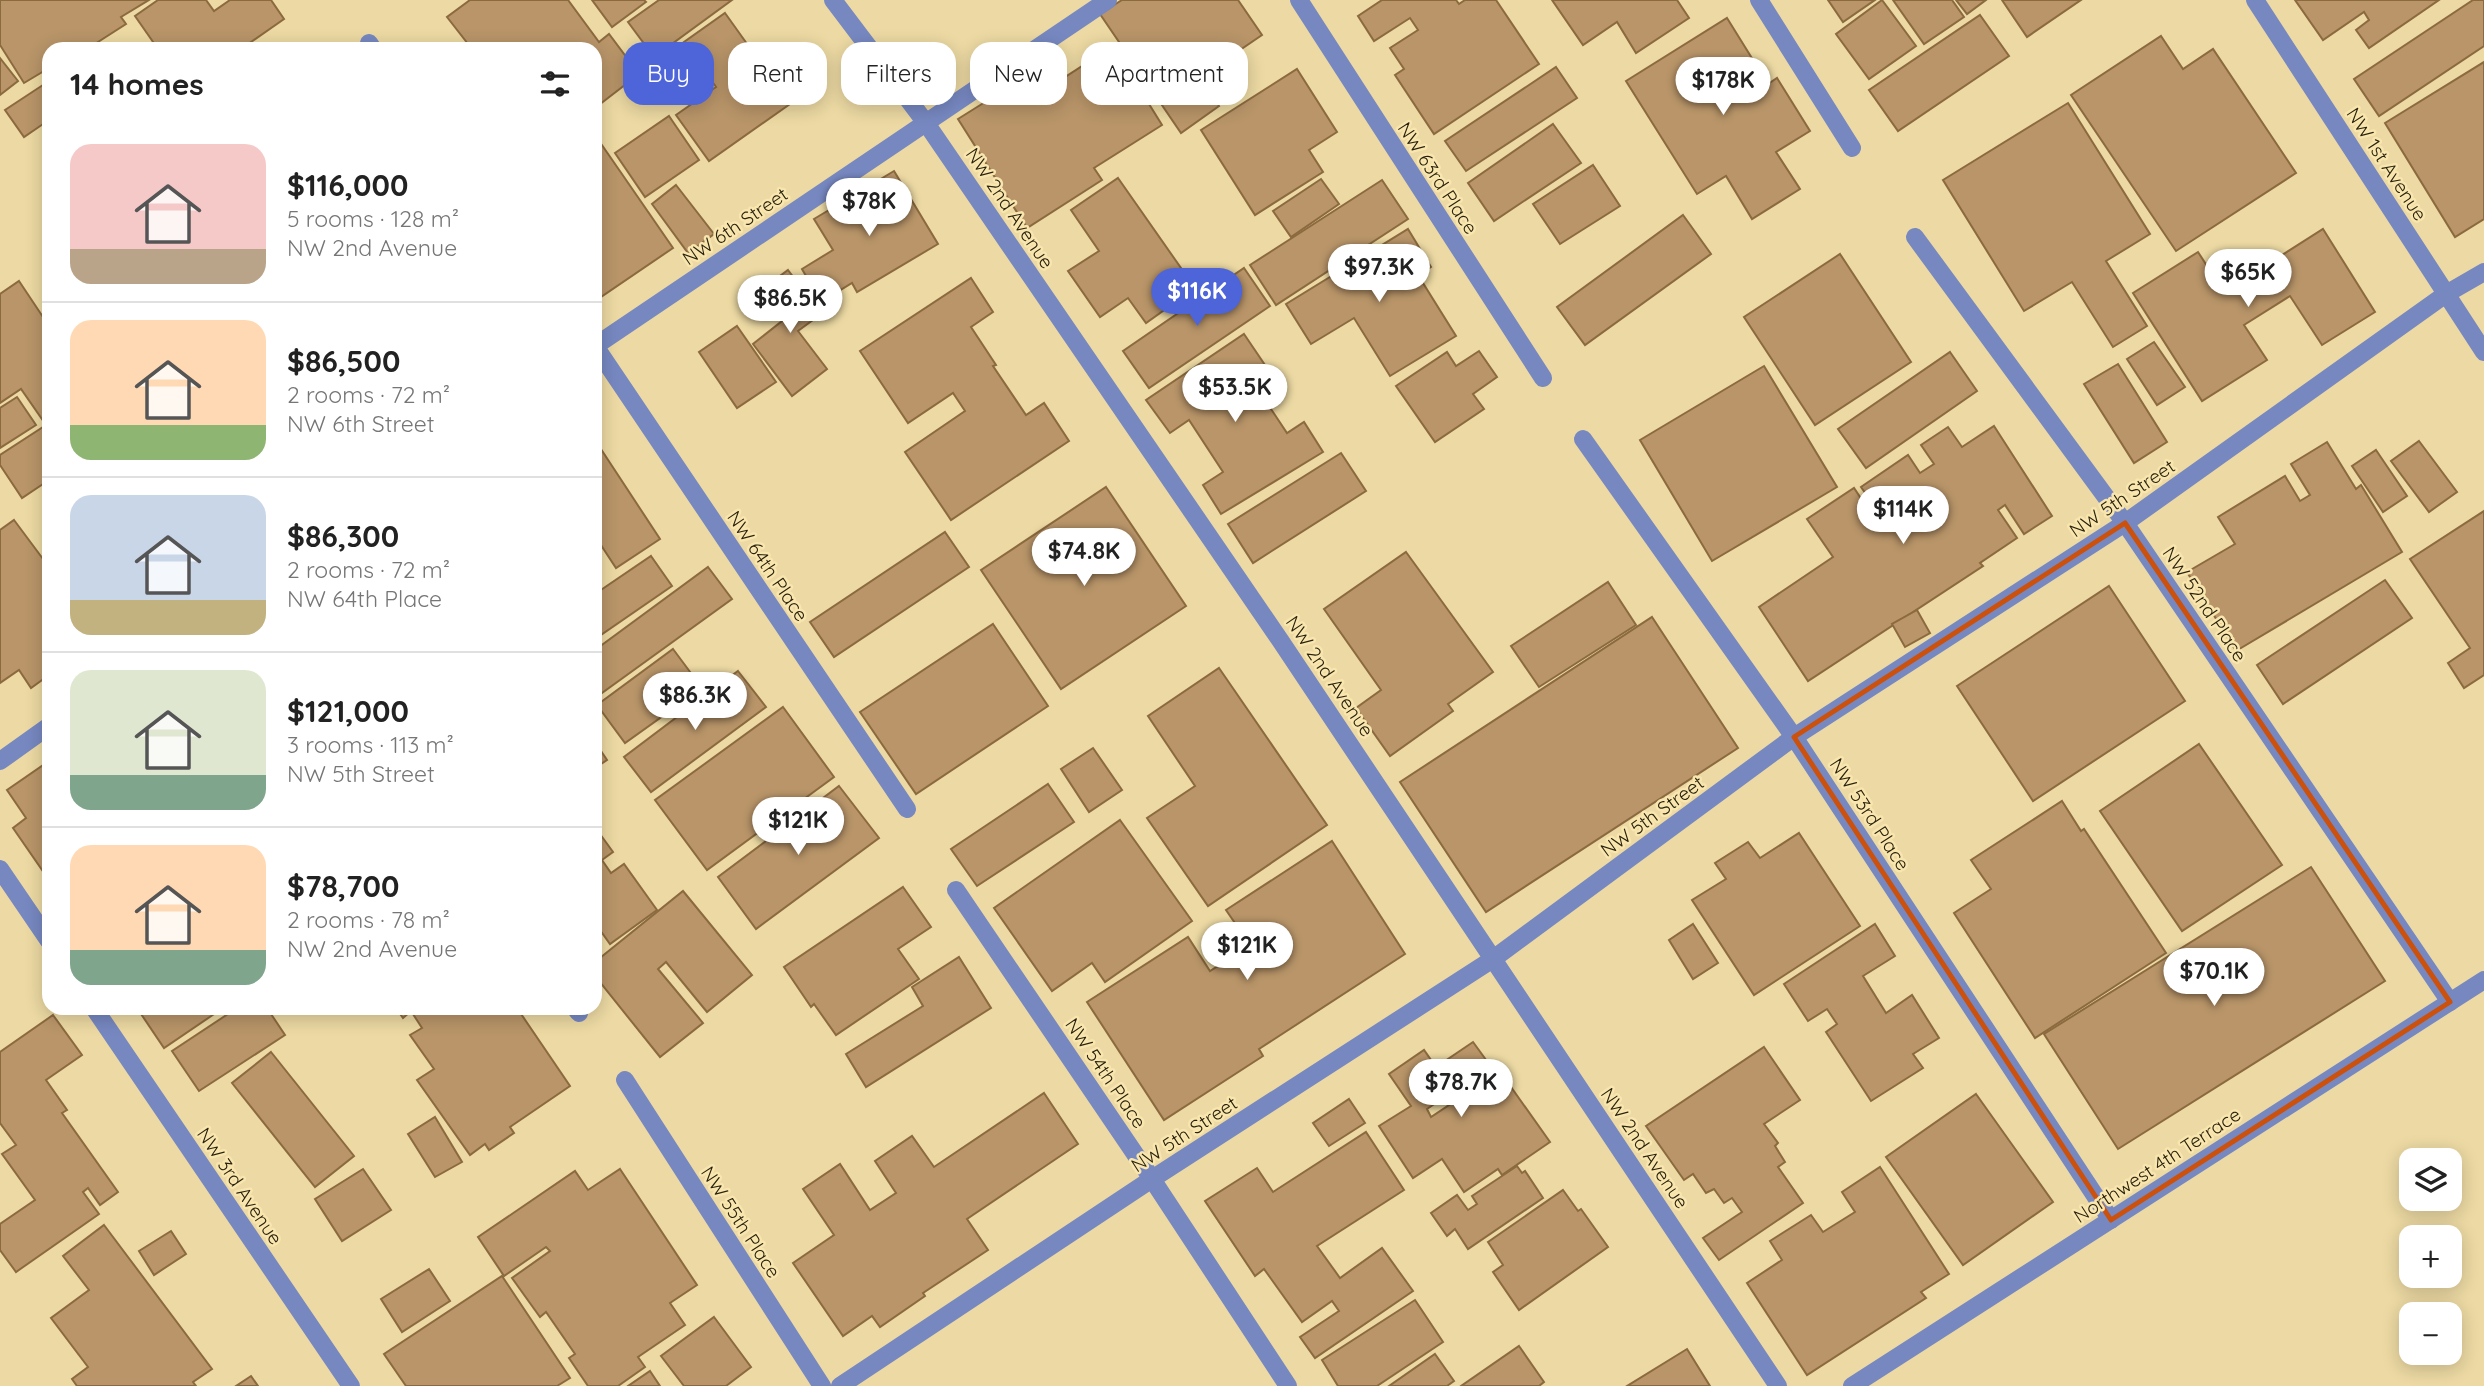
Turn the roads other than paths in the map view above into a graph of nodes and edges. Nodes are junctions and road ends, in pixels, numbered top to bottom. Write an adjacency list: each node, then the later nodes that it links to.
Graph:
1 (833, 0): 6 (street, NW 2nd Avenue)
2 (1108, 0): 6 (street, NW 6th Street)
3 (1299, 0): 14 (street, NW 63rd Place)
4 (1759, 0): 7 (street)
5 (2255, 0): 10 (street, NW 1st Avenue)
6 (926, 123): 11 (street, NW 6th Street); 24 (street, NW 2nd Avenue)
7 (1852, 148)
8 (1915, 237): 16 (street, NW 52nd Place)
9 (2484, 272): 10 (street, NW 5th Street)
10 (2446, 294): 12 (street, NW 1st Avenue); 16 (street, NW 5th Street)
11 (602, 341)
12 (2484, 352)
13 (602, 356): 20 (street, NW 64th Place)
14 (1543, 378)
15 (1583, 439): 18 (street, NW 53rd Place)
16 (2125, 523): 18 (street, NW 5th Street); 26 (street, NW 52nd Place)
17 (42, 731): 19 (street)
18 (1794, 737): 24 (street, NW 5th Street); 30 (street, NW 53rd Place)
19 (0, 761)
20 (907, 809)
21 (0, 869): 23 (street)
22 (956, 890): 29 (street, NW 54th Place)
23 (42, 931)
24 (1493, 959): 29 (street, NW 5th Street); 35 (street, NW 2nd Avenue)
25 (2484, 980): 26 (street, Northwest 4th Terrace)
26 (2450, 1002): 30 (street, Northwest 4th Terrace)
27 (99, 1015): 31 (street, NW 3rd Avenue)
28 (625, 1080): 32 (street, NW 55th Place)
29 (1152, 1179): 33 (street, NW 5th Street); 34 (street, NW 54th Place)
30 (2111, 1220): 36 (street, Northwest 4th Terrace)
31 (351, 1386)
32 (822, 1386)
33 (840, 1386)
34 (1288, 1386)
35 (1778, 1386)
36 (1852, 1386)

